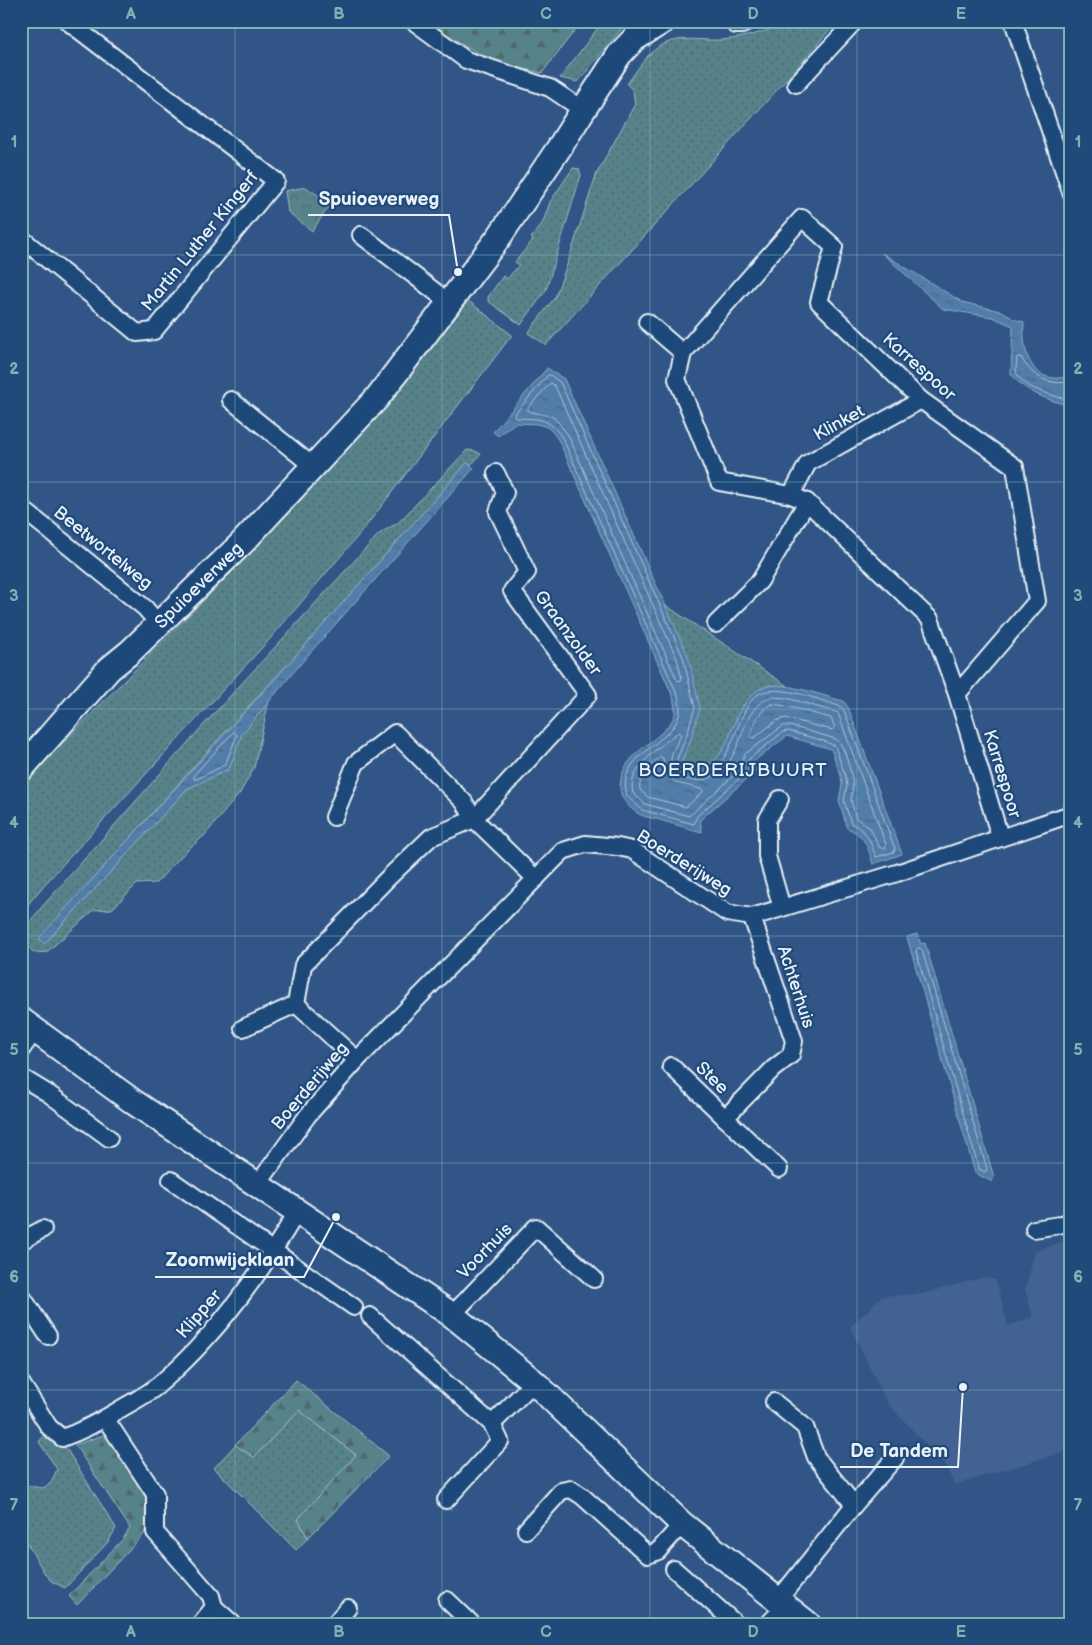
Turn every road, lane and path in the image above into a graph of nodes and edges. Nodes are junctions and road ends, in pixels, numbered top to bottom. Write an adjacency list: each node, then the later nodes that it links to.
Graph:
1 (68, 21): 12 (street, Martin Luther Kingerf)
2 (413, 21): 9 (street)
3 (663, 21): 9 (street, Spuioeverweg)
4 (737, 21): 5 (street)
5 (741, 21)
6 (855, 21): 8 (street)
7 (1014, 21): 10 (street)
8 (796, 84)
9 (583, 110): 13 (street, Spuioeverweg)
10 (1071, 192)
11 (360, 235): 13 (street)
12 (21, 238)
13 (450, 303): 18 (street, Spuioeverweg)
14 (647, 322): 15 (street)
15 (683, 352): 17 (street, Karrespoor); 20 (street, Karrespoor)
16 (231, 400): 18 (street)
17 (921, 400): 20 (street, Klinket); 25 (street, Karrespoor)
18 (314, 466): 23 (street, Spuioeverweg)
19 (496, 472): 30 (street, Graanzolder)
20 (791, 495): 21 (street, Karrespoor)
21 (808, 502): 24 (street); 25 (street, Karrespoor)
22 (21, 506): 23 (street, Beetwortelweg)
23 (158, 623): 26 (street, Spuioeverweg)
24 (716, 624)
25 (957, 694): 31 (street, Karrespoor)
26 (21, 769)
27 (780, 798): 33 (street)
28 (1071, 814): 31 (street, Boerderijweg)
29 (334, 817): 30 (street)
30 (474, 819): 32 (street); 35 (street, Graanzolder)
31 (1000, 837): 33 (street, Boerderijweg)
32 (536, 879): 34 (street, Boerderijweg); 39 (street, Boerderijweg)
33 (782, 908): 34 (street, Boerderijweg)
34 (752, 917): 42 (street, Achterhuis)
35 (296, 1004): 37 (street); 39 (street)
36 (28, 1025): 38 (street); 46 (street)
37 (243, 1028)
38 (21, 1050)
39 (357, 1060): 46 (street, Boerderijweg)
40 (671, 1066): 42 (street, Stee)
41 (21, 1077): 43 (street)
42 (725, 1118): 44 (street)
43 (109, 1138)
44 (780, 1169)
45 (171, 1180): 52 (street)
46 (258, 1184): 47 (street)
47 (296, 1212): 52 (street, Klipper); 56 (street)
48 (1071, 1221): 50 (street)
49 (43, 1229): 51 (street)
50 (1034, 1229)
51 (21, 1241)
52 (274, 1250): 55 (street); 62 (street, Klipper)
53 (594, 1279): 56 (street, Voorhuis)
54 (21, 1295): 58 (street)
55 (354, 1307)
56 (452, 1315): 59 (street)
57 (370, 1316): 63 (street)
58 (48, 1336)
59 (534, 1382): 63 (street); 67 (street)
60 (21, 1383): 62 (street, Klipper)
61 (774, 1402): 66 (street)
62 (106, 1418): 72 (street)
63 (492, 1424): 65 (street)
64 (895, 1458): 66 (street)
65 (446, 1500)
66 (854, 1505): 71 (street)
67 (682, 1524): 68 (street); 71 (street)
68 (526, 1530)
69 (674, 1570): 78 (street)
70 (447, 1600): 77 (street)
71 (783, 1602): 79 (street); 80 (street)
72 (214, 1608): 74 (street); 75 (street)
73 (348, 1608): 76 (street)
74 (200, 1624)
75 (232, 1624)
76 (334, 1624)
77 (472, 1624)
78 (736, 1624)
79 (768, 1624)
80 (808, 1624)

